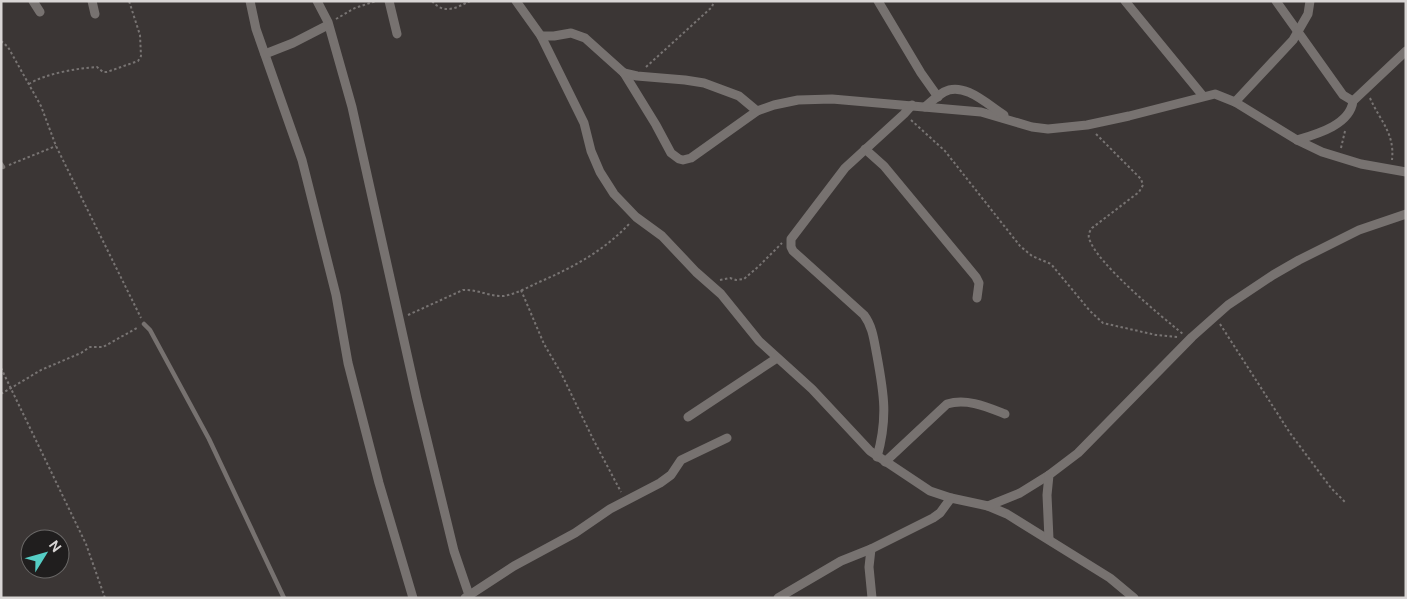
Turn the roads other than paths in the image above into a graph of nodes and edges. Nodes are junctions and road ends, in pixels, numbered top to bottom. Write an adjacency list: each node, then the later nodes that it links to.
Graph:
1 (33, 1): 11 (street)
2 (92, 1): 12 (street)
3 (250, 1): 18 (street)
4 (317, 1): 13 (street)
5 (389, 1): 15 (street)
6 (516, 1): 16 (street)
7 (878, 1): 21 (street)
8 (1125, 1): 20 (street)
9 (1276, 1): 14 (street)
10 (1310, 1): 14 (street)
11 (40, 12)
12 (95, 14)
13 (328, 24): 18 (street); 44 (street)
14 (1298, 31): 22 (street); 23 (street)
15 (398, 34)
16 (541, 36): 19 (street); 34 (street)
17 (1406, 51): 22 (street)
18 (265, 54): 46 (street)
19 (624, 73): 26 (street); 26 (street)
20 (1203, 96): 23 (street); 27 (street)
21 (938, 97): 25 (street); 27 (street)
22 (1353, 101): 28 (street)
23 (1235, 102): 28 (street)
24 (912, 105): 25 (street); 26 (street); 29 (street)
25 (925, 107): 27 (street)
26 (756, 111)
27 (1009, 119)
28 (1297, 140): 30 (street)
29 (865, 149): 32 (street); 38 (street)
30 (1406, 172)
31 (1406, 214): 39 (street)
32 (977, 298)
33 (144, 324): 45 (lane)
34 (778, 358): 36 (street); 38 (street)
35 (1005, 414): 38 (street)
36 (688, 417)
37 (727, 438): 44 (street)
38 (881, 459): 40 (street)
39 (1049, 475): 41 (street); 42 (street)
40 (951, 498): 41 (street); 43 (street)
41 (988, 506): 42 (street)
42 (1049, 539): 49 (street)
43 (871, 549): 47 (street); 48 (street)
44 (467, 596)
45 (284, 598)
46 (413, 598)
47 (778, 598)
48 (872, 598)
49 (1134, 598)

